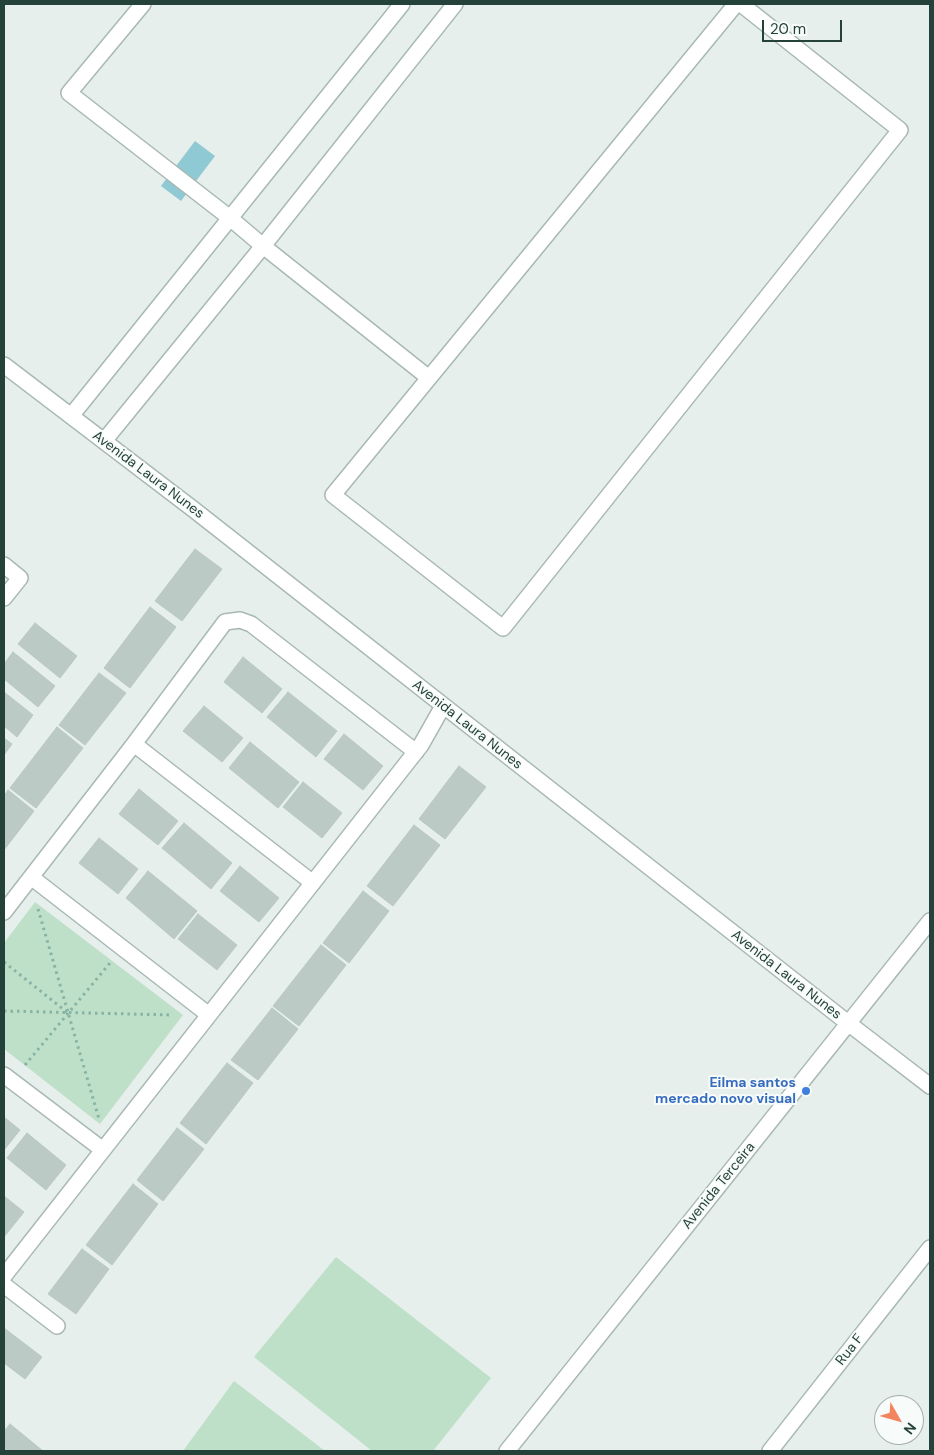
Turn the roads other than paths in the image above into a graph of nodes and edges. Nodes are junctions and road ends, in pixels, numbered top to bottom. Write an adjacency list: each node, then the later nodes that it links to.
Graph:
1 (142, 4): 6 (street)
2 (402, 4): 6 (street)
3 (455, 4): 7 (street)
4 (736, 4): 9 (street)
5 (741, 4): 9 (street)
6 (230, 218): 7 (street); 10 (street)
7 (263, 246): 9 (street); 11 (street)
8 (4, 365): 10 (street, Avenida Laura Nunes)
9 (429, 378)
10 (71, 416): 11 (street, Avenida Laura Nunes)
11 (104, 441): 14 (street, Avenida Laura Nunes)
12 (4, 565): 13 (street)
13 (4, 598)
14 (443, 706): 16 (street); 22 (street, Avenida Laura Nunes)
15 (134, 744): 16 (street); 17 (street); 18 (street)
16 (416, 752): 18 (street)
17 (31, 877): 19 (street); 21 (street)
18 (313, 884): 21 (street)
19 (4, 912)
20 (930, 921): 22 (street, Avenida Terceira)
21 (209, 1015): 25 (street)
22 (848, 1023): 24 (street, Avenida Laura Nunes); 30 (street, Avenida Terceira)
23 (4, 1075): 25 (street)
24 (930, 1086)
25 (103, 1150): 27 (street)
26 (930, 1248): 31 (street, Rua F)
27 (4, 1276)
28 (4, 1285): 29 (street)
29 (57, 1326)
30 (507, 1451)
31 (770, 1451)

